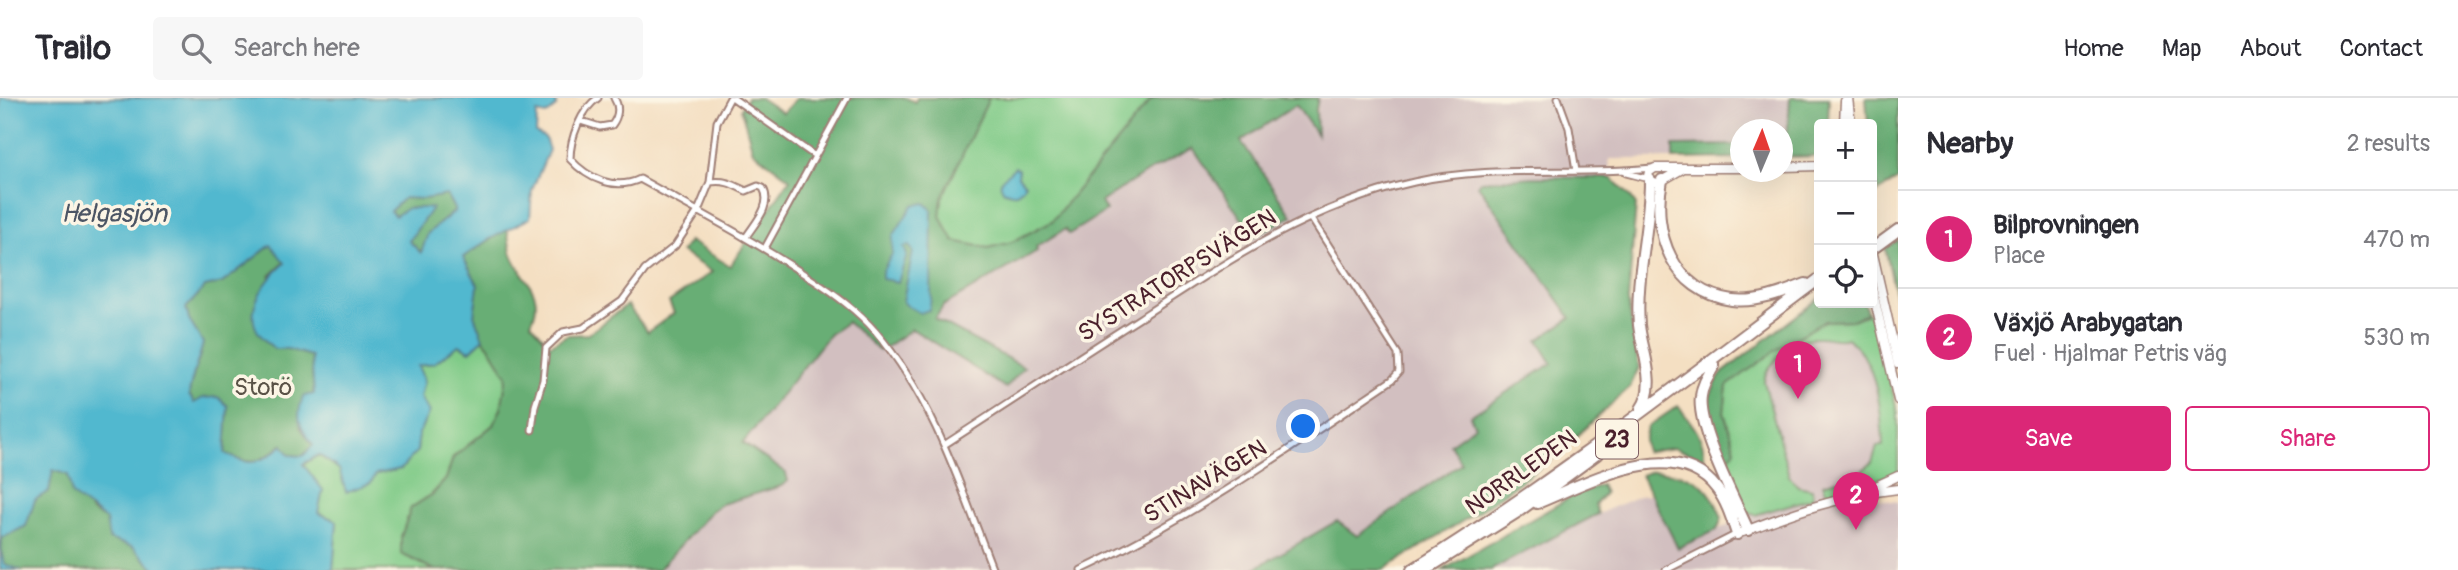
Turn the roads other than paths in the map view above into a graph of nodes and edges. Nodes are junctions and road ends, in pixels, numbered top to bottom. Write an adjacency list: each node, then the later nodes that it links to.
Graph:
1 (598, 98): 9 (street)
2 (614, 98): 9 (street)
3 (731, 98): 10 (street); 19 (street)
4 (847, 98): 10 (street)
5 (1558, 98): 16 (street)
6 (1847, 98): 7 (street); 8 (street)
7 (1845, 119)
8 (1850, 119)
9 (581, 121): 20 (street)
10 (815, 156): 26 (street)
11 (1814, 166): 12 (street)
12 (1793, 167)
13 (1656, 168): 15 (street, SYSTRATORPSVÄGEN); 17 (street, SYSTRATORPSVÄGEN); 18 (street); 18 (street)
14 (1730, 168): 15 (street, SYSTRATORPSVÄGEN)
15 (1682, 169): 18 (street, SYSTRATORPSVÄGEN)
16 (1576, 171): 17 (street, SYSTRATORPSVÄGEN); 21 (street, SYSTRATORPSVÄGEN)
17 (1616, 172): 18 (street, SYSTRATORPSVÄGEN)
18 (1656, 180): 28 (highway); 35 (highway)
19 (710, 181): 20 (street); 24 (street)
20 (698, 211): 24 (street); 36 (street)
21 (1311, 218): 37 (street, SYSTRATORPSVÄGEN); 44 (street, STINAVÄGEN)
22 (1898, 222): 23 (highway)
23 (1892, 232): 25 (highway)
24 (746, 237): 26 (street)
25 (1877, 245)
26 (765, 248): 37 (street)
27 (1877, 271): 32 (street)
28 (1814, 284)
29 (1814, 286): 33 (highway, NORRLEDEN / 23)
30 (1814, 286): 35 (highway, NORRLEDEN / 23)
31 (1877, 308): 34 (street)
32 (1898, 364)
33 (1714, 366): 41 (highway, NORRLEDEN / 23); 42 (highway)
34 (1898, 400)
35 (1634, 418): 45 (highway, NORRLEDEN / 23)
36 (532, 429)
37 (944, 445): 43 (street)
38 (1898, 477): 40 (street)
39 (1898, 489): 40 (street)
40 (1861, 494): 42 (street)
41 (1518, 511): 42 (highway); 46 (highway, NORRLEDEN / 23)
42 (1743, 532): 47 (street)
43 (993, 570)
44 (1081, 570)
45 (1412, 570)
46 (1425, 570)
47 (1666, 570)

